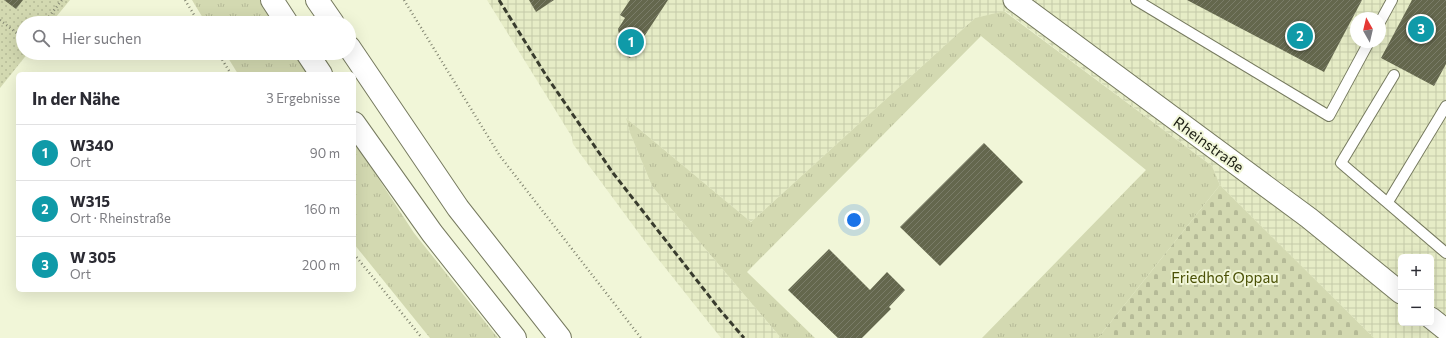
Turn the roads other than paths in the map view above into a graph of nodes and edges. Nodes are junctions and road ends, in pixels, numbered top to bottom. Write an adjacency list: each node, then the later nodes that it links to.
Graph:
1 (272, 0): 7 (highway)
2 (317, 0): 8 (highway)
3 (1014, 0): 18 (street, Rheinstraße)
4 (1136, 0): 9 (lane)
5 (1392, 0): 6 (lane)
6 (1385, 12)
7 (283, 16)
8 (328, 16)
9 (1366, 48)
10 (356, 57): 22 (highway)
11 (312, 60): 12 (highway)
12 (320, 72)
13 (1394, 75): 16 (lane)
14 (1446, 106): 16 (lane)
15 (356, 126): 21 (highway)
16 (1388, 202): 17 (lane)
17 (1446, 253)
18 (1398, 291)
19 (1434, 320): 20 (street)
20 (1446, 330)
21 (515, 338)
22 (560, 338)

